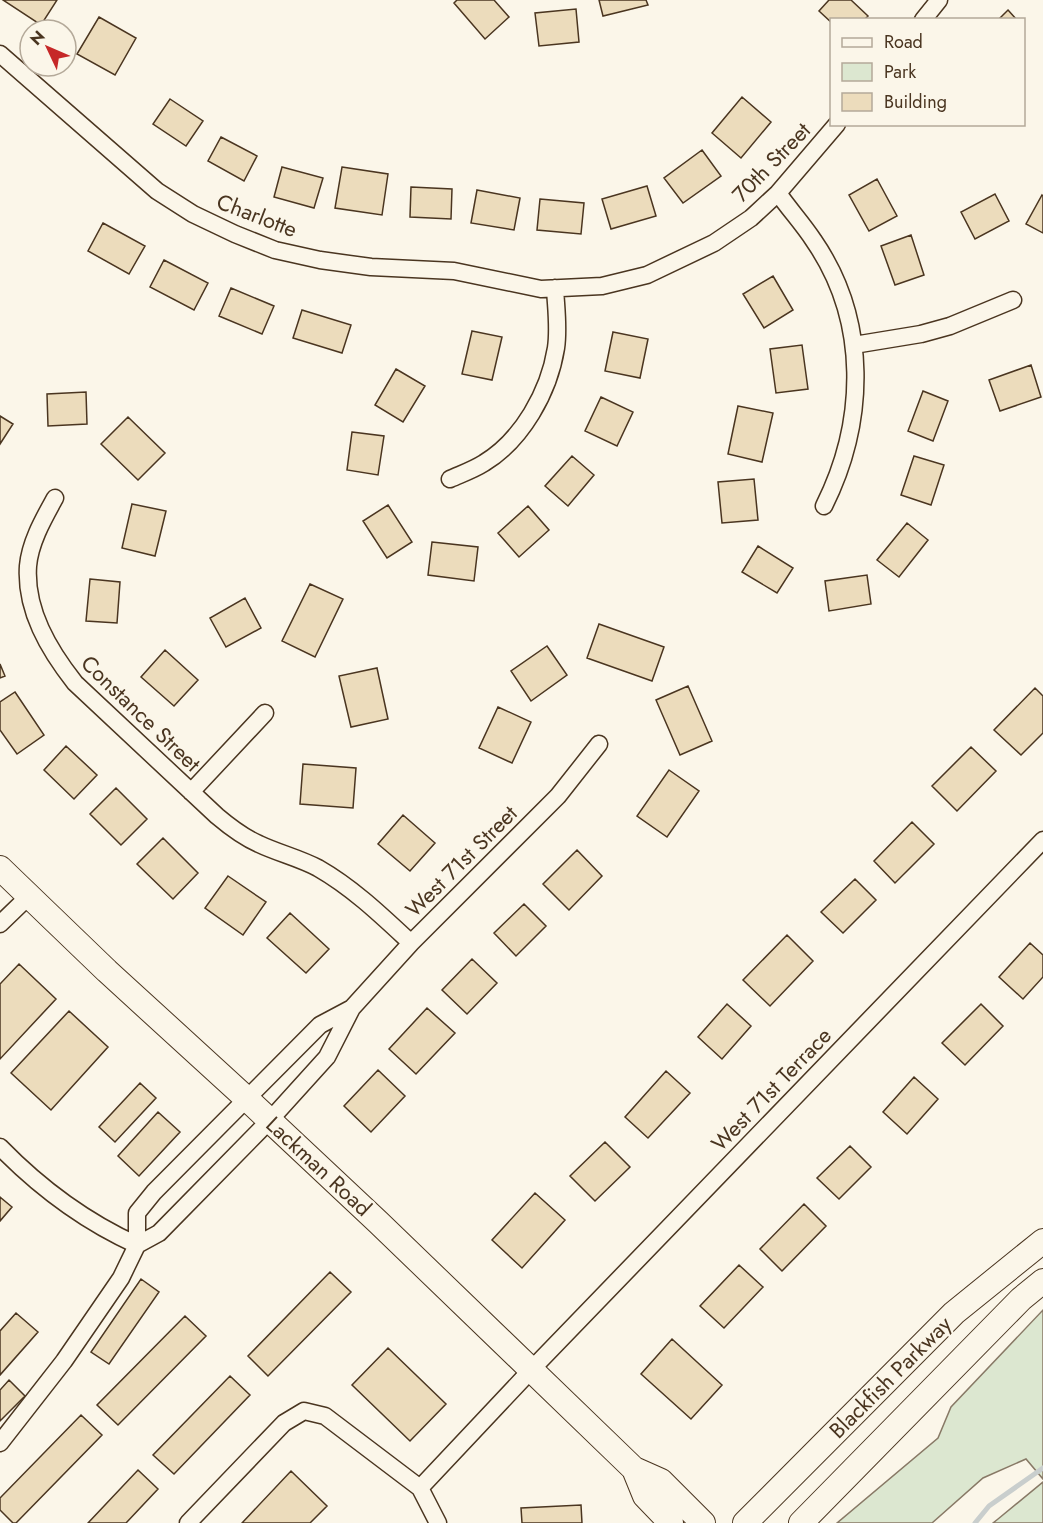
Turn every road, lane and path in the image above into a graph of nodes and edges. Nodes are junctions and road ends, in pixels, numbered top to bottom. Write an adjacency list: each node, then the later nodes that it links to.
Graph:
1 (939, 0): 2 (street)
2 (925, 18)
3 (0, 54): 6 (street, Charlotte)
4 (835, 126): 5 (street, 70th Street)
5 (778, 193): 6 (street, 70th Street); 8 (street)
6 (555, 288): 9 (street)
7 (1013, 300): 8 (street)
8 (854, 345): 11 (street)
9 (450, 479)
10 (56, 498): 14 (street, Constance Street)
11 (824, 507)
12 (265, 713): 14 (street, Constance Street)
13 (599, 744): 19 (street, West 71st Street)
14 (191, 792): 19 (street, Constance Street)
15 (1043, 840): 27 (street, West 71st Terrace)
16 (0, 868): 17 (main road, Lackman Road)
17 (29, 896): 18 (street); 21 (main road, Lackman Road)
18 (0, 924)
19 (411, 943): 20 (street, West 71st Street)
20 (352, 1008): 21 (street, West 71st Street); 22 (street, West 71st Street)
21 (247, 1099): 22 (main road, Lackman Road); 25 (street, West 71st Street)
22 (270, 1120): 25 (street, West 71st Street); 27 (main road, Lackman Road)
23 (0, 1147): 25 (street)
24 (1043, 1241): 35 (main road, Blackfish Parkway)
25 (137, 1245): 28 (street)
26 (1043, 1281): 36 (main road, Blackfish Parkway)
27 (532, 1369): 29 (main road, Lackman Road); 30 (street, West 71st Terrace)
28 (0, 1443)
29 (634, 1469): 33 (main road, Lackman Road); 34 (main road, Lackman Road)
30 (420, 1488): 31 (street); 32 (street)
31 (188, 1523)
32 (438, 1523)
33 (671, 1523)
34 (703, 1523)
35 (745, 1523)
36 (801, 1523)

